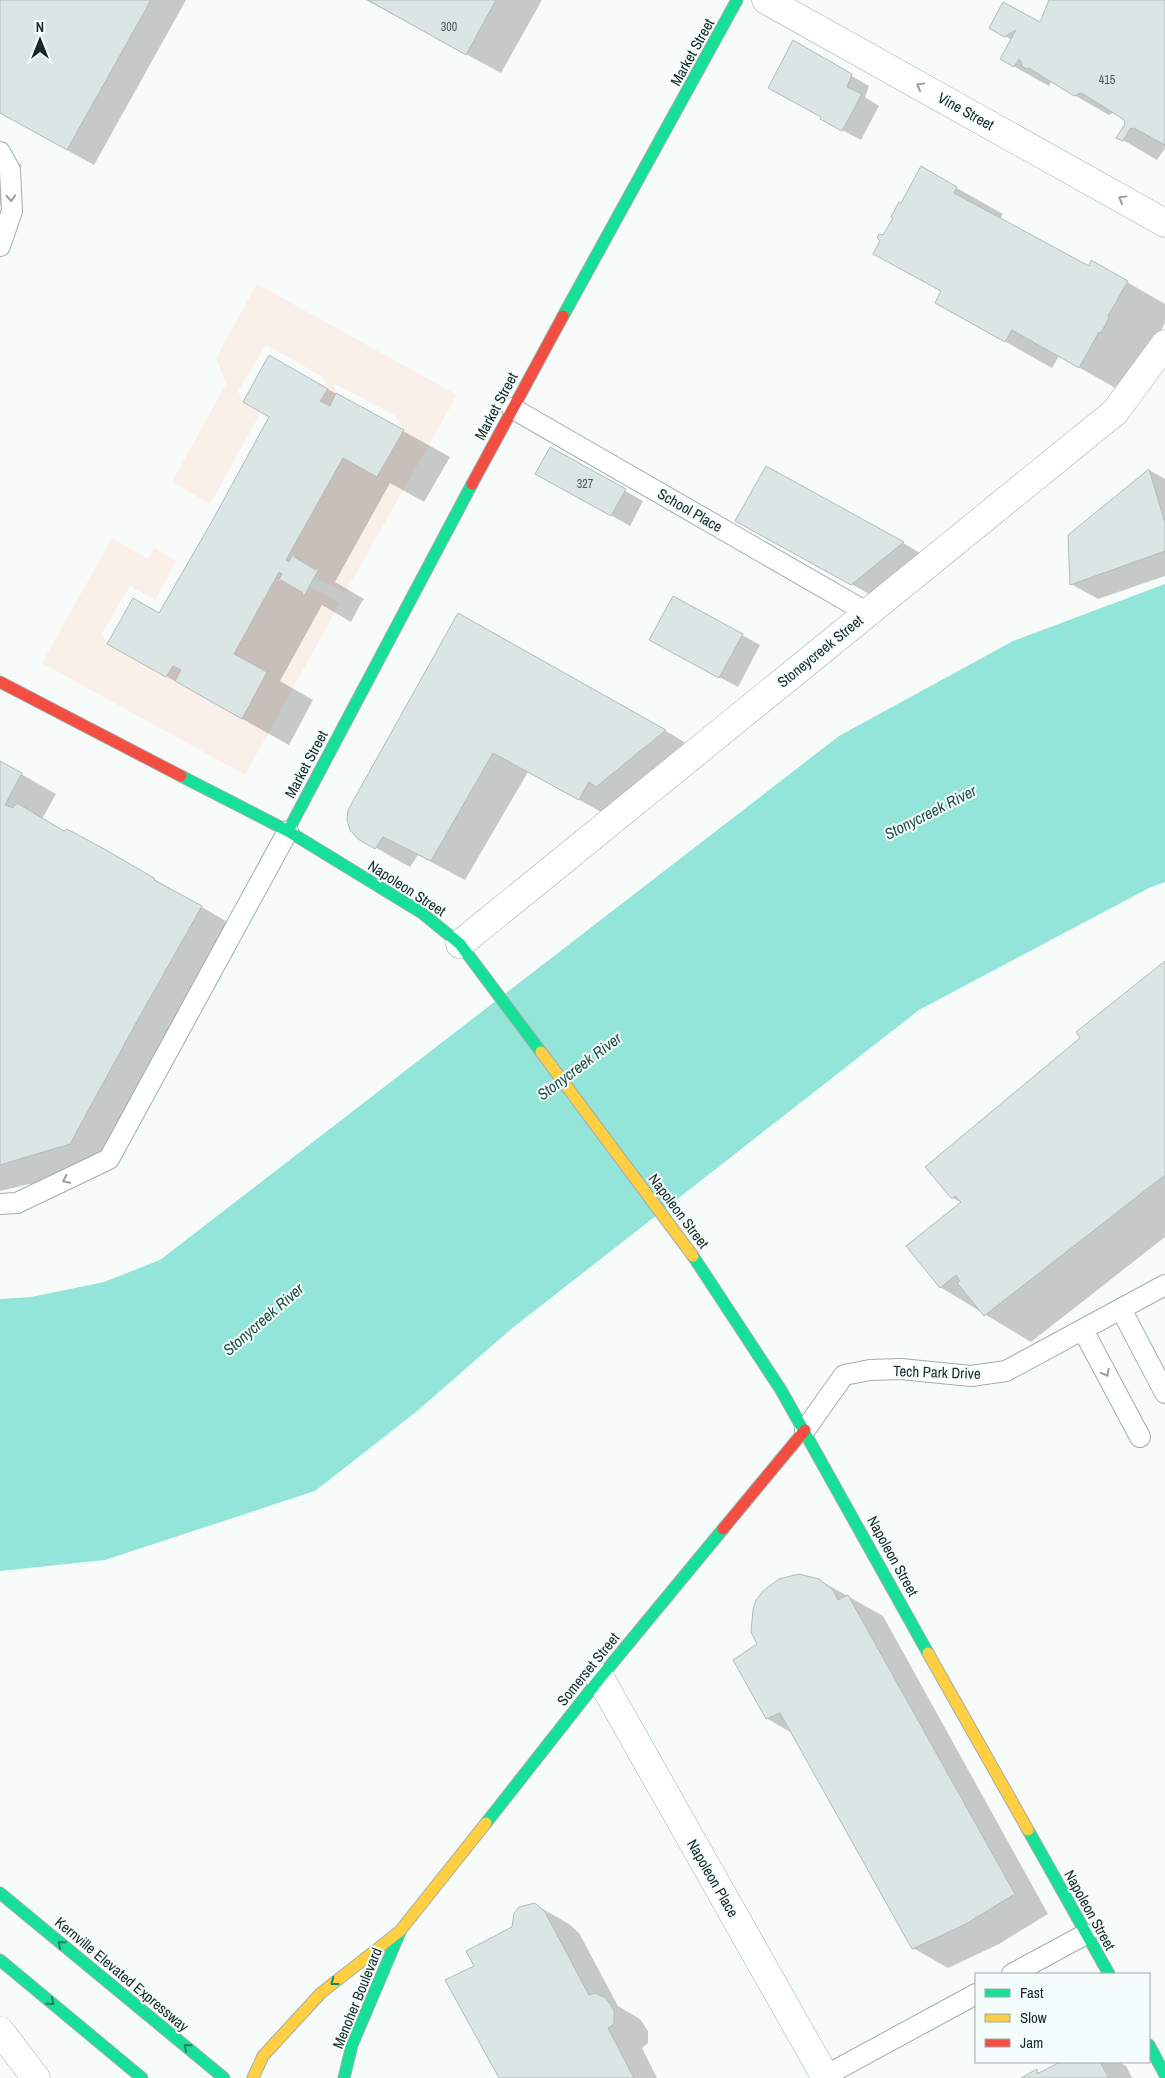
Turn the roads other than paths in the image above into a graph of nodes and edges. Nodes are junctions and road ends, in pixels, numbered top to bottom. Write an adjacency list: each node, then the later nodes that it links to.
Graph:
1 (737, 0): 7 (main road, Market Street)
2 (766, 0): 4 (street, Vine Street, one-way to 2)
3 (0, 152): 5 (lane, one-way to 5)
4 (1165, 223)
5 (0, 246)
6 (1165, 344): 8 (street, Stoneycreek Street)
7 (512, 408): 8 (lane, School Place); 10 (main road, Market Street)
8 (868, 613): 11 (street, Stoneycreek Street)
9 (0, 682): 10 (main road, Napoleon Street)
10 (288, 831): 11 (main road, Napoleon Street); 12 (lane, one-way to 12)
11 (460, 944): 17 (main road, Napoleon Street)
12 (0, 1204)
13 (1165, 1285): 14 (lane, Tech Park Drive)
14 (1121, 1309): 15 (lane, Tech Park Drive); 16 (lane)
15 (1083, 1330): 17 (lane, Tech Park Drive); 18 (lane, one-way to 18)
16 (1165, 1393)
17 (805, 1430): 19 (main road, Somerset Street); 22 (main road, Napoleon Street)
18 (1140, 1437)
19 (600, 1678): 21 (main road, Somerset Street); 30 (street, Napoleon Place)
20 (0, 1893): 33 (main road, Kernville Elevated Expressway, one-way to 20)
21 (400, 1931): 34 (main road, one-way to 34); 35 (main road, Menoher Boulevard)
22 (1086, 1934): 24 (lane); 25 (main road, Napoleon Street)
23 (0, 1960): 32 (main road, one-way to 32)
24 (1014, 1973)
25 (1108, 1973)
26 (975, 1995): 30 (lane)
27 (0, 2031): 31 (street)
28 (1150, 2048): 29 (main road)
29 (1165, 2074)
30 (826, 2077)
31 (36, 2078)
32 (142, 2078)
33 (224, 2078)
34 (253, 2078)
35 (344, 2078)

